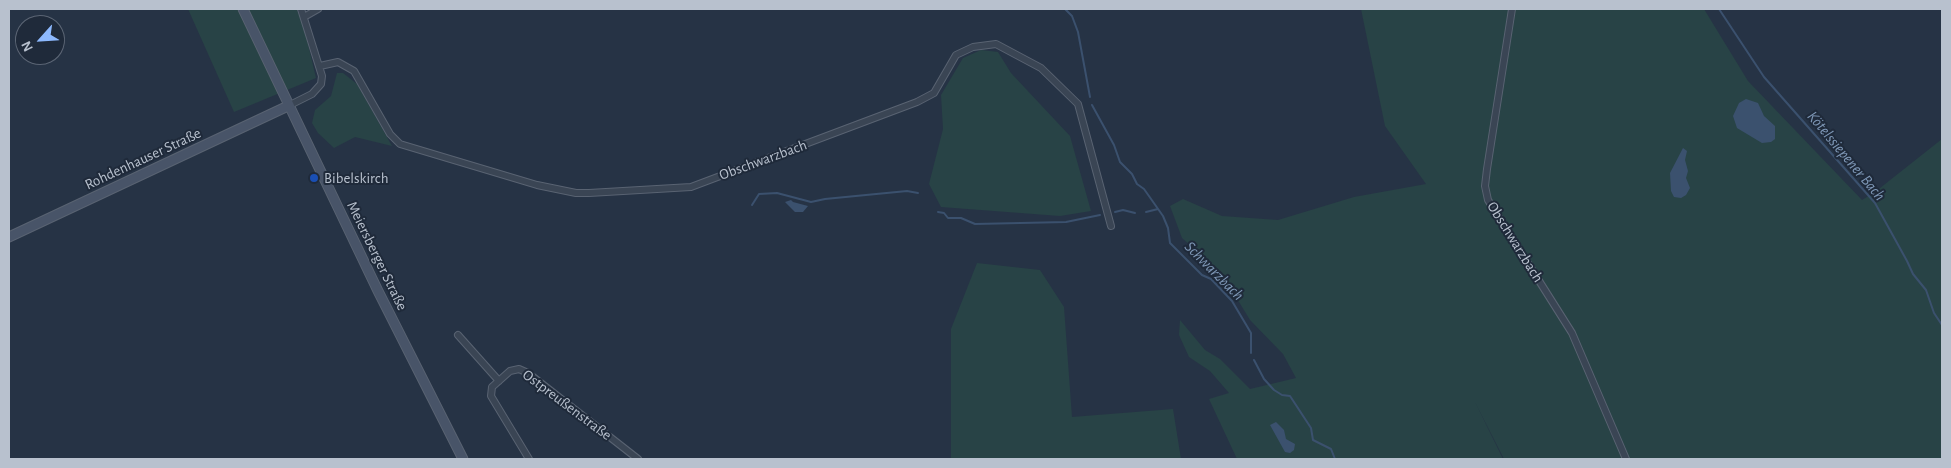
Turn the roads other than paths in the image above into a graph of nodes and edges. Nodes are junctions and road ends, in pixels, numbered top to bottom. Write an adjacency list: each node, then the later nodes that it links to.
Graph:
1 (243, 9): 7 (main road, Meiersberger Straße)
2 (301, 9): 5 (street)
3 (318, 9): 5 (street)
4 (1512, 9): 15 (street, Obschwarzbach)
5 (304, 17): 6 (street)
6 (320, 66): 7 (street); 8 (street, Obschwarzbach)
7 (288, 106): 9 (main road, Rohdenhauser Straße); 13 (main road, Meiersberger Straße)
8 (1111, 226)
9 (9, 237)
10 (458, 335): 11 (street, Ostpreußenstraße)
11 (499, 381): 12 (street, Ostpreußenstraße); 14 (street, Ostpreußenstraße)
12 (635, 458)
13 (463, 459)
14 (529, 459)
15 (1626, 459)

